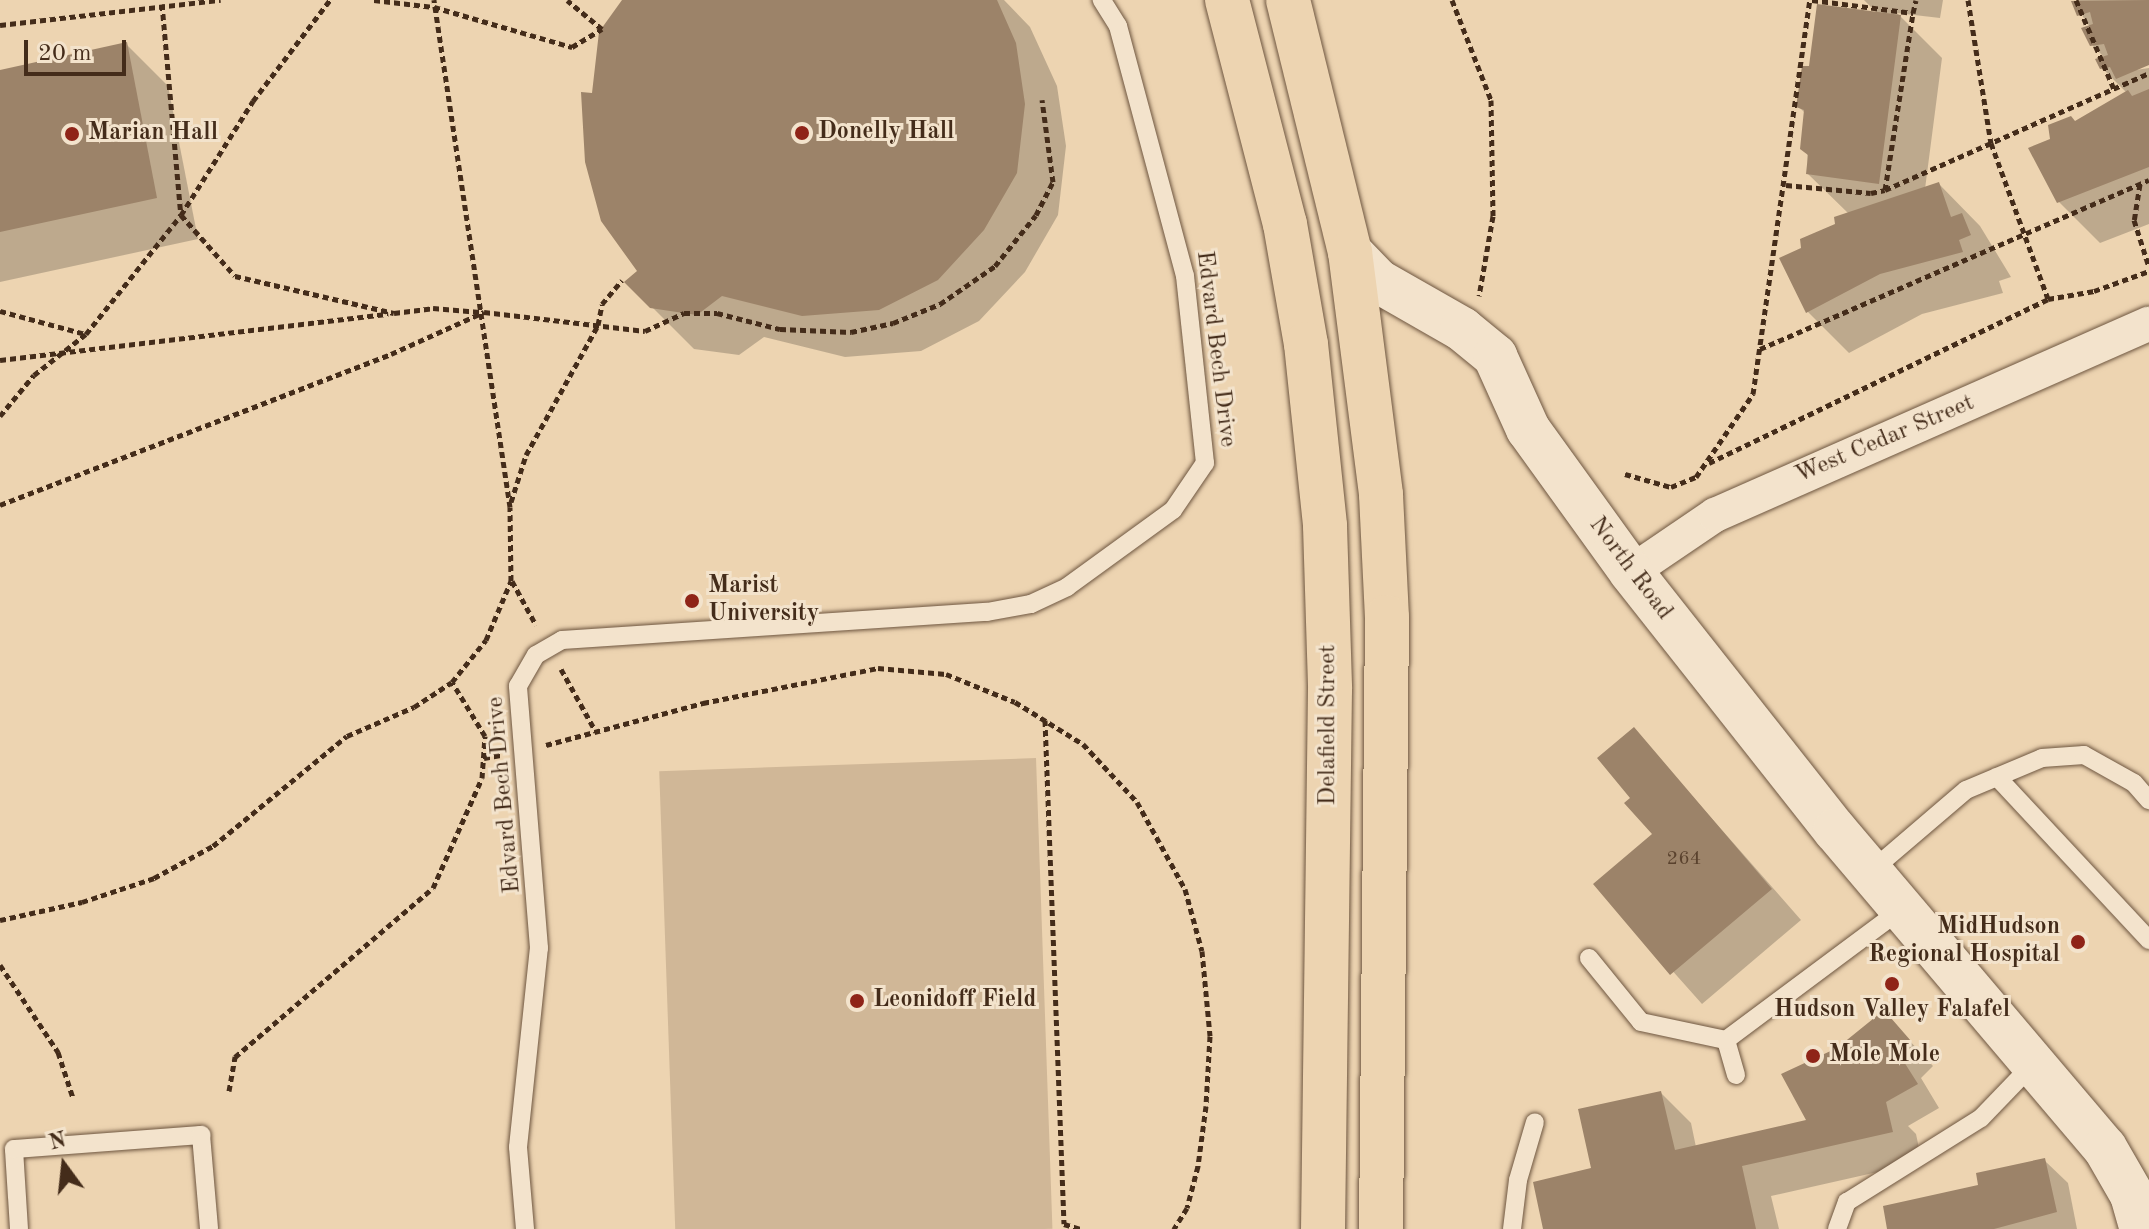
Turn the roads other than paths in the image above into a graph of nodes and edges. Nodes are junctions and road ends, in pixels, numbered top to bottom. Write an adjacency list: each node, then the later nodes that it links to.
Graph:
1 (1102, 0): 21 (lane, Edvard Bech Drive)
2 (1227, 0): 22 (highway, Delafield Street)
3 (1288, 0): 4 (highway)
4 (1350, 252): 6 (street, North Road); 23 (highway)
5 (2149, 324): 6 (street, West Cedar Street)
6 (1627, 567): 9 (street, North Road)
7 (1997, 777): 8 (lane); 9 (lane); 11 (lane)
8 (2149, 800)
9 (1870, 872): 10 (street, North Road)
10 (1902, 909): 13 (lane); 14 (street, North Road)
11 (2145, 926)
12 (1589, 958): 13 (lane)
13 (1726, 1040): 15 (lane)
14 (2033, 1064): 16 (street, North Road); 25 (lane)
15 (1736, 1075)
16 (2069, 1105): 18 (street, North Road); 26 (street, North Road)
17 (1535, 1122): 24 (lane)
18 (2149, 1167)
19 (19, 1229): 20 (lane)
20 (209, 1229)
21 (525, 1229)
22 (1323, 1229)
23 (1381, 1229)
24 (1512, 1229)
25 (1837, 1229)
26 (2142, 1229)

